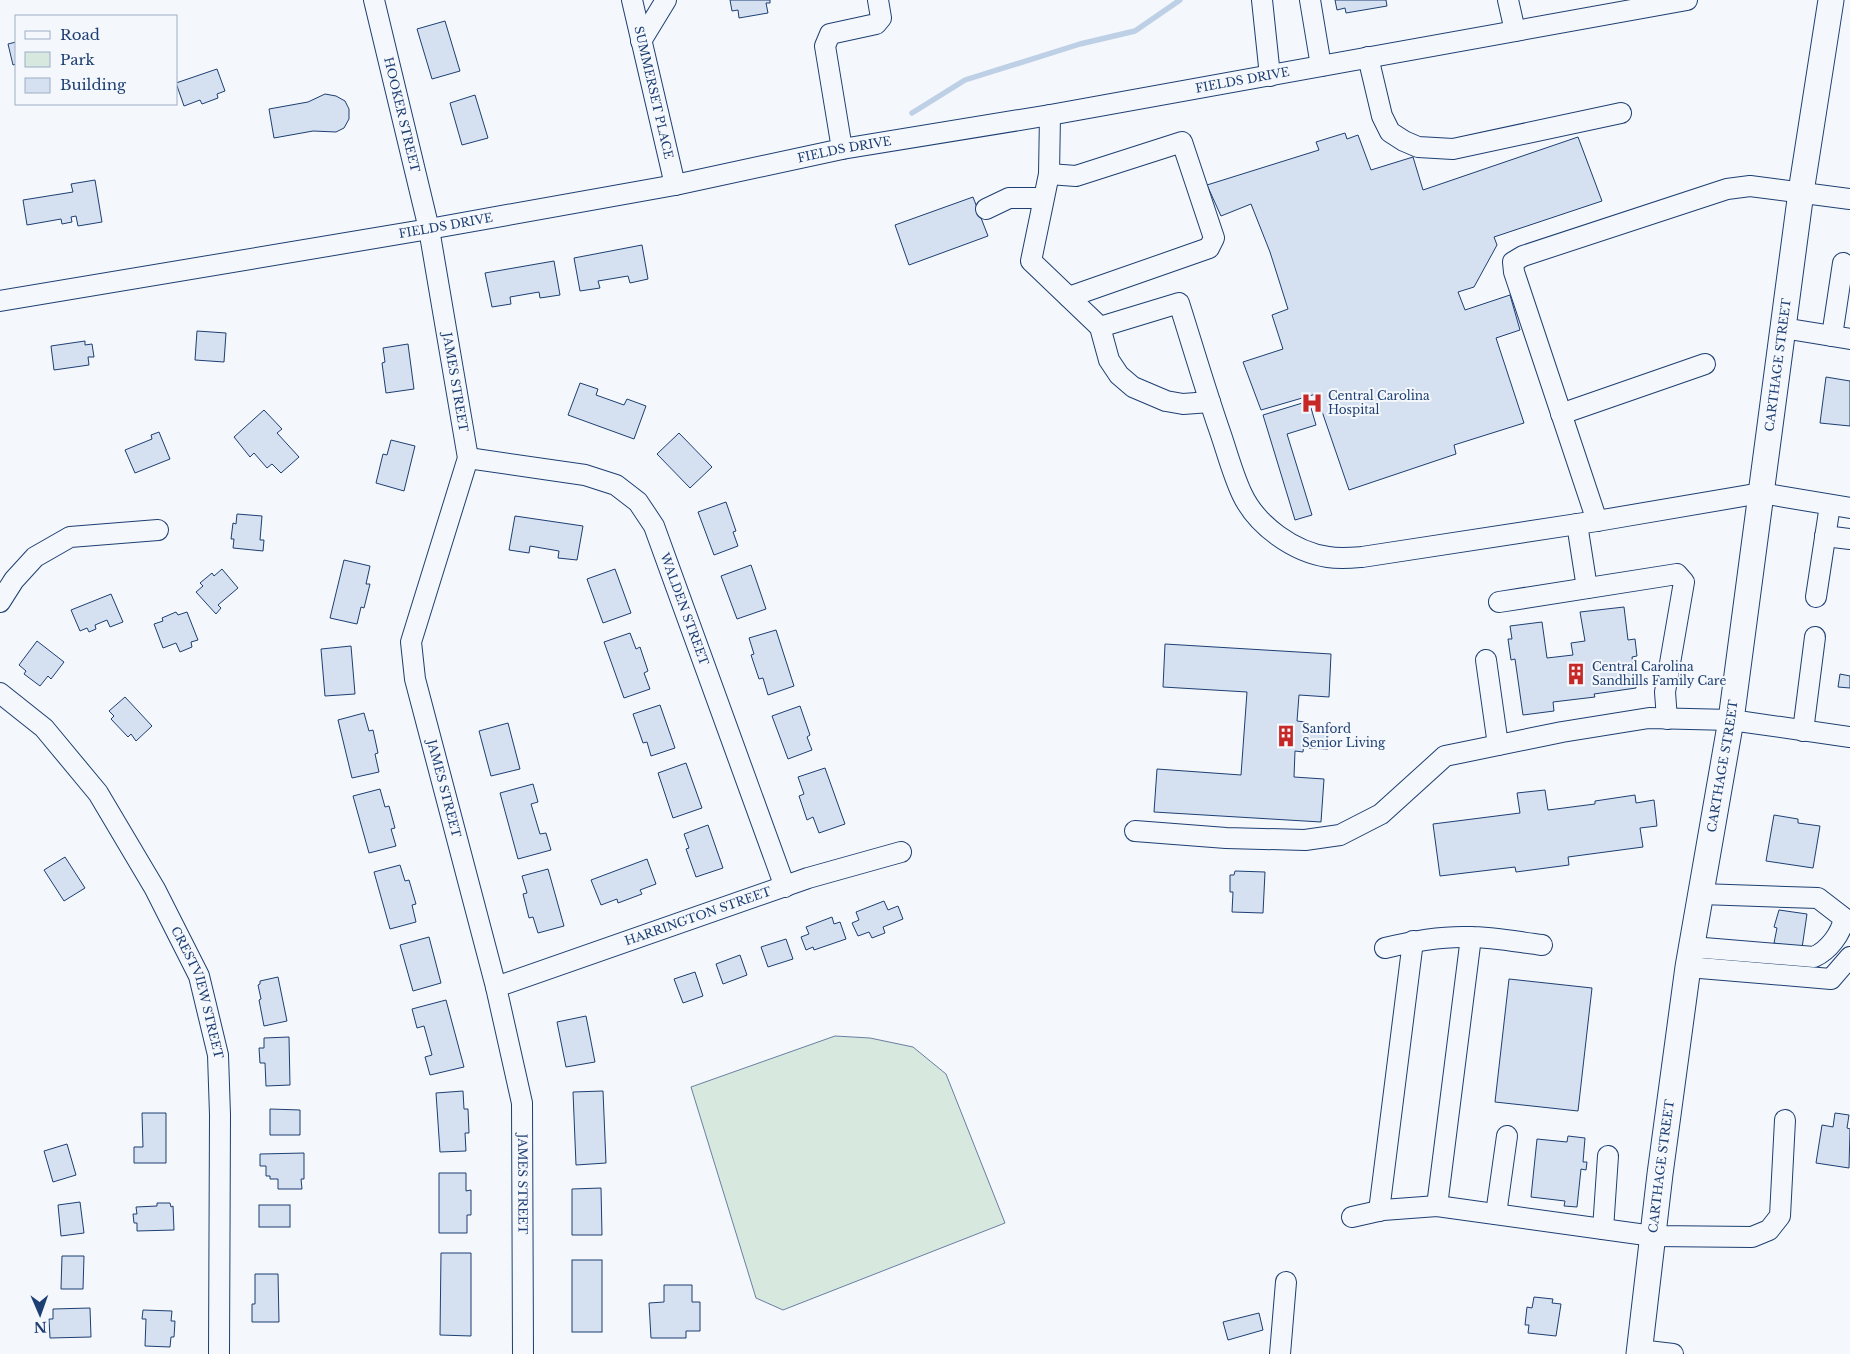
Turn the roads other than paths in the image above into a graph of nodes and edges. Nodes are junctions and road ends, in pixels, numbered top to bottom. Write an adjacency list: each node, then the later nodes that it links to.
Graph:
1 (374, 0): 24 (street, HOOKER STREET)
2 (632, 0): 11 (street, SUMMERSET PLACE)
3 (666, 0): 11 (street)
4 (1262, 0): 14 (street)
5 (1310, 0): 13 (street)
6 (1508, 0): 10 (street)
7 (1687, 0): 10 (street, FIELDS DRIVE)
8 (1831, 0): 20 (main road, CARTHAGE STREET)
9 (879, 9): 17 (street)
10 (1515, 31): 12 (street, FIELDS DRIVE)
11 (641, 41): 19 (street, SUMMERSET PLACE)
12 (1368, 57): 13 (street, FIELDS DRIVE); 15 (street)
13 (1321, 66): 14 (street, FIELDS DRIVE)
14 (1270, 76): 16 (street, FIELDS DRIVE)
15 (1621, 113)
16 (1050, 115): 17 (street, FIELDS DRIVE); 18 (street)
17 (842, 149): 19 (street, FIELDS DRIVE)
18 (1049, 174): 21 (street); 26 (street)
19 (675, 185): 24 (street, FIELDS DRIVE)
20 (1801, 192): 22 (street); 29 (main road, CARTHAGE STREET); 33 (street)
21 (1043, 198): 23 (street); 26 (street)
22 (1850, 199)
23 (986, 208)
24 (429, 229): 27 (street, FIELDS DRIVE); 34 (street, JAMES STREET)
25 (1844, 263): 30 (street)
26 (1069, 296): 28 (street)
27 (0, 301)
28 (1100, 326): 32 (street); 32 (street)
29 (1783, 328): 30 (street); 35 (main road, CARTHAGE STREET)
30 (1841, 338)
31 (1705, 364): 33 (street)
32 (1210, 402): 39 (street)
33 (1561, 414): 38 (street)
34 (468, 458): 57 (street, WALDEN STREET); 65 (street, JAMES STREET)
35 (1761, 493): 36 (street); 38 (street); 51 (main road, CARTHAGE STREET)
36 (1830, 505): 37 (street); 41 (street)
37 (1850, 508)
38 (1596, 521): 39 (street)
39 (1576, 524): 43 (street)
40 (158, 530): 45 (street)
41 (1825, 536): 42 (street); 44 (street)
42 (1850, 539)
43 (1587, 588): 46 (street); 50 (street)
44 (1816, 597)
45 (0, 602)
46 (1499, 602)
47 (1815, 637): 52 (street)
48 (1486, 660): 54 (street)
49 (0, 694): 77 (street, CRESTVIEW STREET)
50 (1667, 718): 51 (street); 54 (street)
51 (1731, 720): 52 (street); 58 (main road, CARTHAGE STREET)
52 (1803, 731): 53 (street)
53 (1850, 737)
54 (1498, 745): 55 (street)
55 (1135, 831)
56 (901, 852): 57 (street, HARRINGTON STREET)
57 (785, 887): 65 (street, HARRINGTON STREET)
58 (1701, 894): 63 (main road, CARTHAGE STREET); 63 (street)
59 (1471, 937): 60 (street); 61 (street); 69 (street)
60 (1413, 941): 62 (street); 70 (street)
61 (1542, 945)
62 (1385, 948)
63 (1690, 957): 64 (street); 74 (main road, CARTHAGE STREET)
64 (1850, 957)
65 (496, 987): 78 (street, JAMES STREET)
66 (1785, 1120): 74 (street)
67 (1507, 1136): 71 (street)
68 (1608, 1156): 73 (street)
69 (1437, 1206): 70 (street); 71 (street)
70 (1379, 1212): 72 (street)
71 (1496, 1214): 73 (street)
72 (1352, 1217)
73 (1603, 1229): 74 (street)
74 (1652, 1236): 76 (main road, CARTHAGE STREET)
75 (1286, 1282): 79 (street)
76 (1639, 1352): 80 (street)
77 (219, 1354)
78 (523, 1354)
79 (1280, 1354)
80 (1674, 1354)

